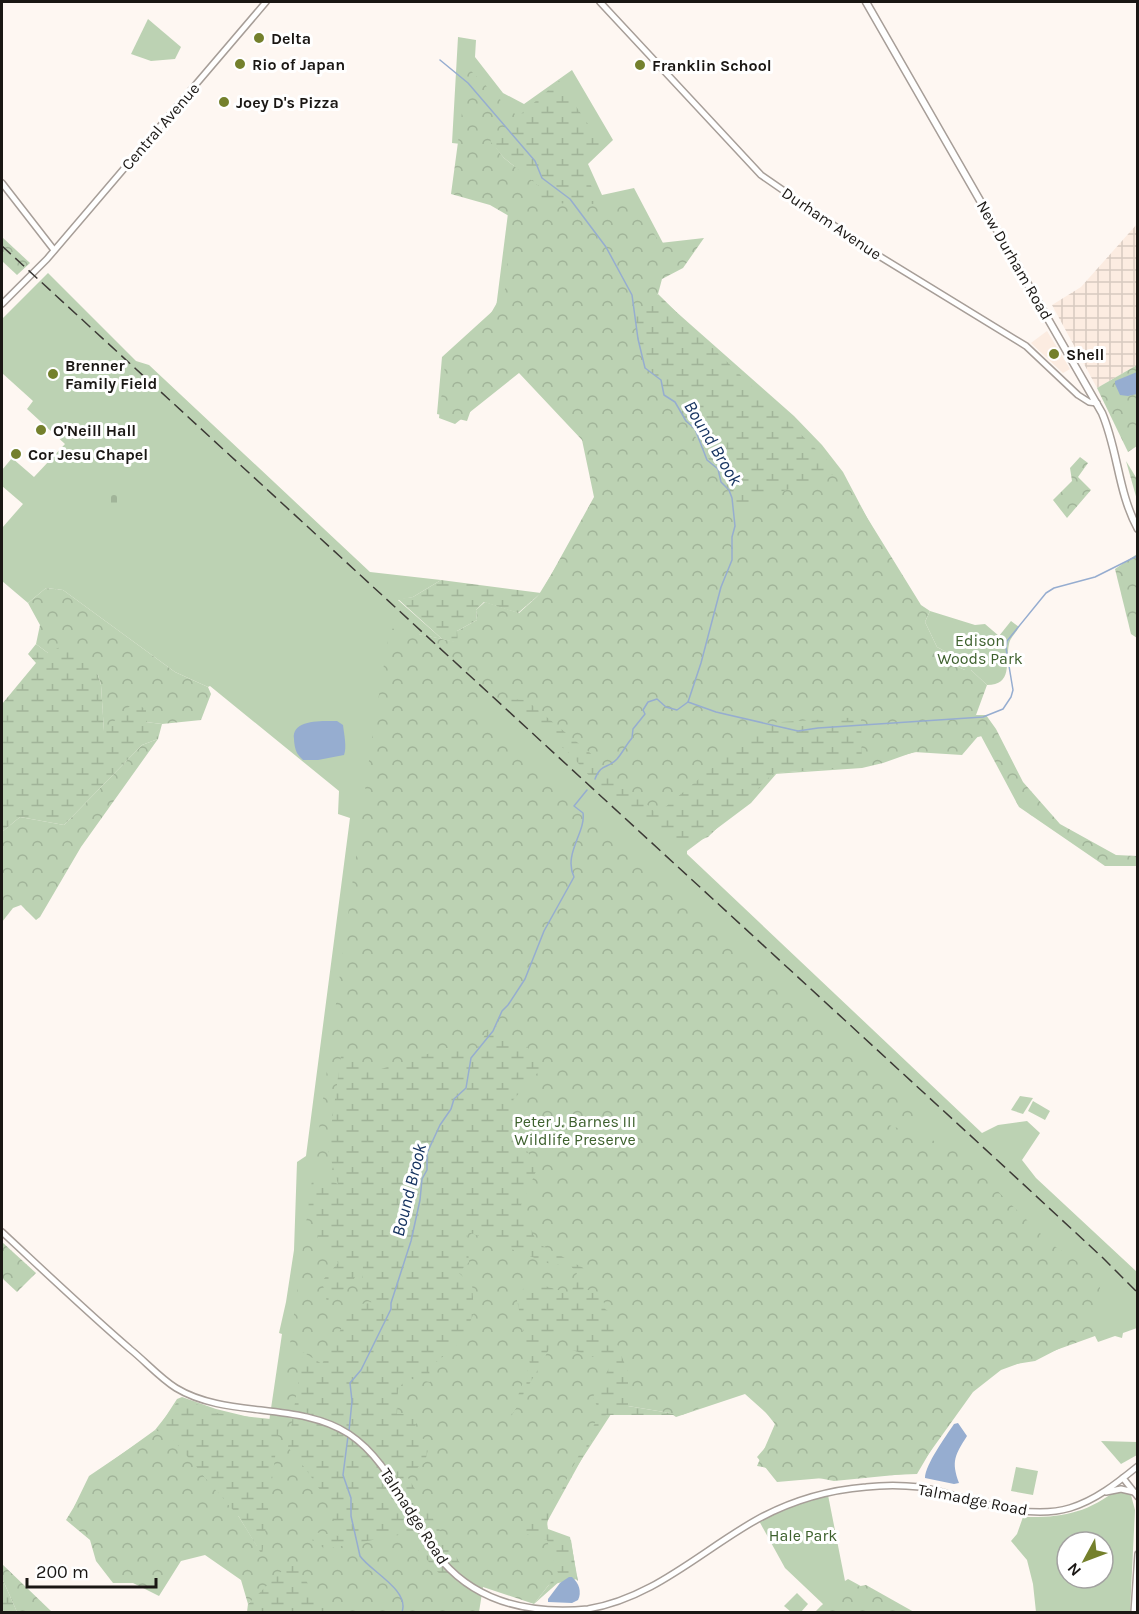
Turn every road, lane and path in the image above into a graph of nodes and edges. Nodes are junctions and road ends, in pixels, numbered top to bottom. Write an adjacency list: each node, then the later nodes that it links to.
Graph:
1 (266, 2): 5 (street, Central Avenue)
2 (600, 2): 7 (street, Durham Avenue)
3 (866, 2): 7 (main road, New Durham Road)
4 (2, 183): 5 (street)
5 (54, 250): 6 (street, Central Avenue)
6 (2, 304)
7 (1097, 403): 8 (main road, New Durham Road)
8 (1137, 529)
9 (2, 1232): 12 (street, Talmadge Road)
10 (1137, 1466): 11 (street, Talmadge Road)
11 (1123, 1478): 12 (street, Talmadge Road); 13 (street)
12 (1105, 1492): 13 (street)
13 (1136, 1495)
14 (1137, 1554): 15 (street)
15 (1134, 1612)

